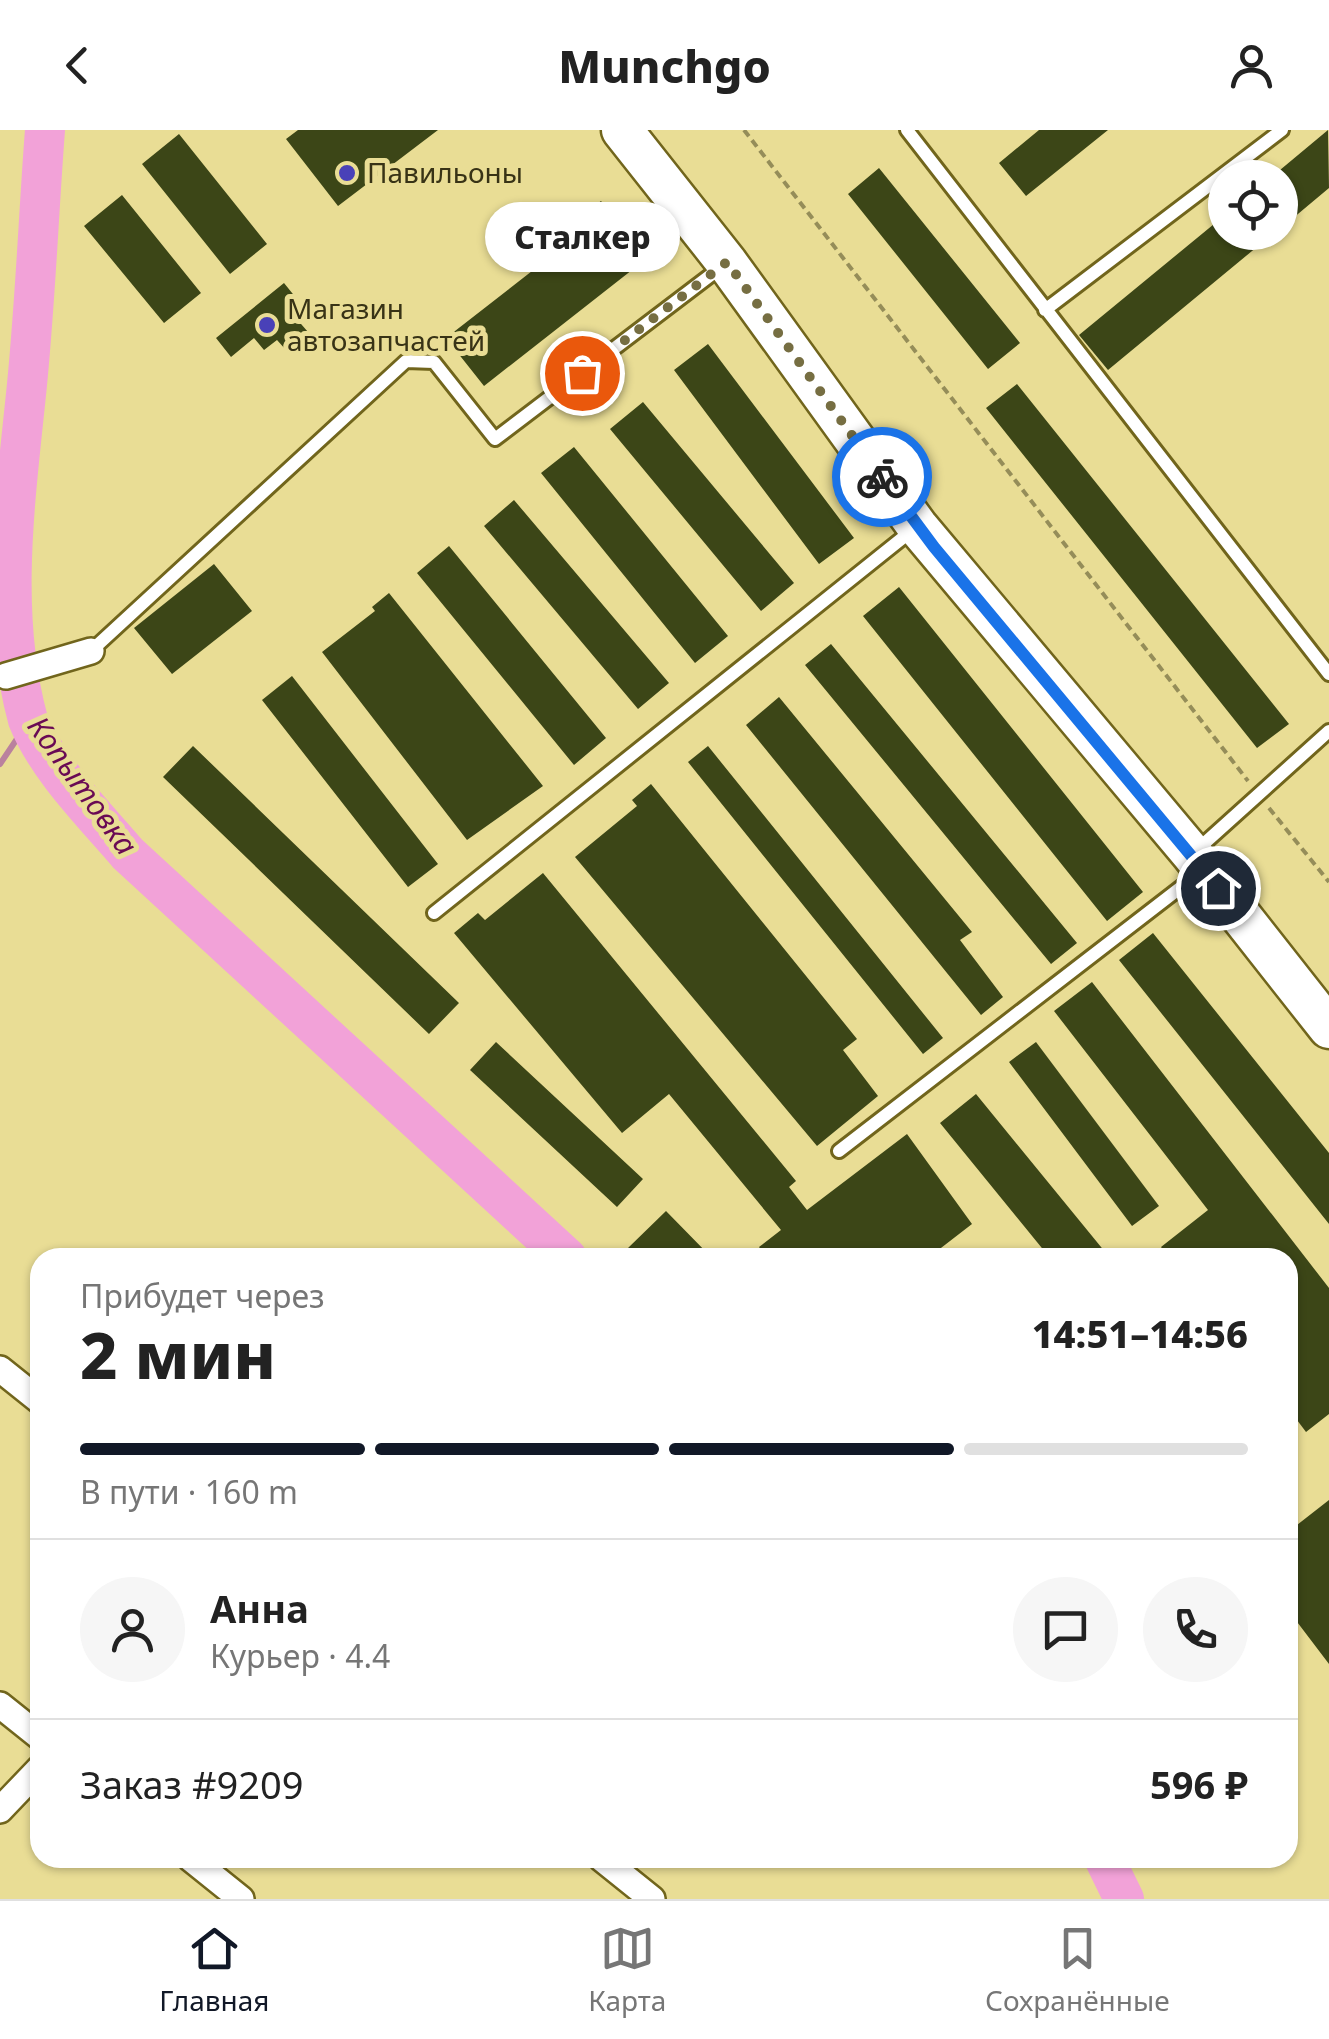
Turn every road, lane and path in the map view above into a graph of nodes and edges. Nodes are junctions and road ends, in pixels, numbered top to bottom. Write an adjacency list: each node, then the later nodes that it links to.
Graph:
1 (622, 130): 5 (main road)
2 (744, 130): 12 (path)
3 (906, 130): 6 (lane)
4 (1282, 130): 6 (lane)
5 (727, 262): 7 (main road); 8 (lane)
6 (1045, 310): 9 (lane)
7 (917, 526): 13 (main road); 15 (lane)
8 (91, 651): 10 (street)
9 (1329, 674)
10 (2, 678)
11 (1329, 731): 12 (lane)
12 (1258, 794): 13 (lane); 14 (path)
13 (1198, 862): 16 (main road); 17 (lane)
14 (1329, 882)
15 (434, 913)
16 (1329, 1028)
17 (839, 1151)
18 (0, 1368): 19 (street)
19 (30, 1393)
20 (0, 1705): 21 (street)
21 (30, 1729)
22 (30, 1778): 23 (street)
23 (0, 1810)
24 (202, 1868): 26 (street)
25 (613, 1868): 27 (street)
26 (241, 1899)
27 (652, 1899)

